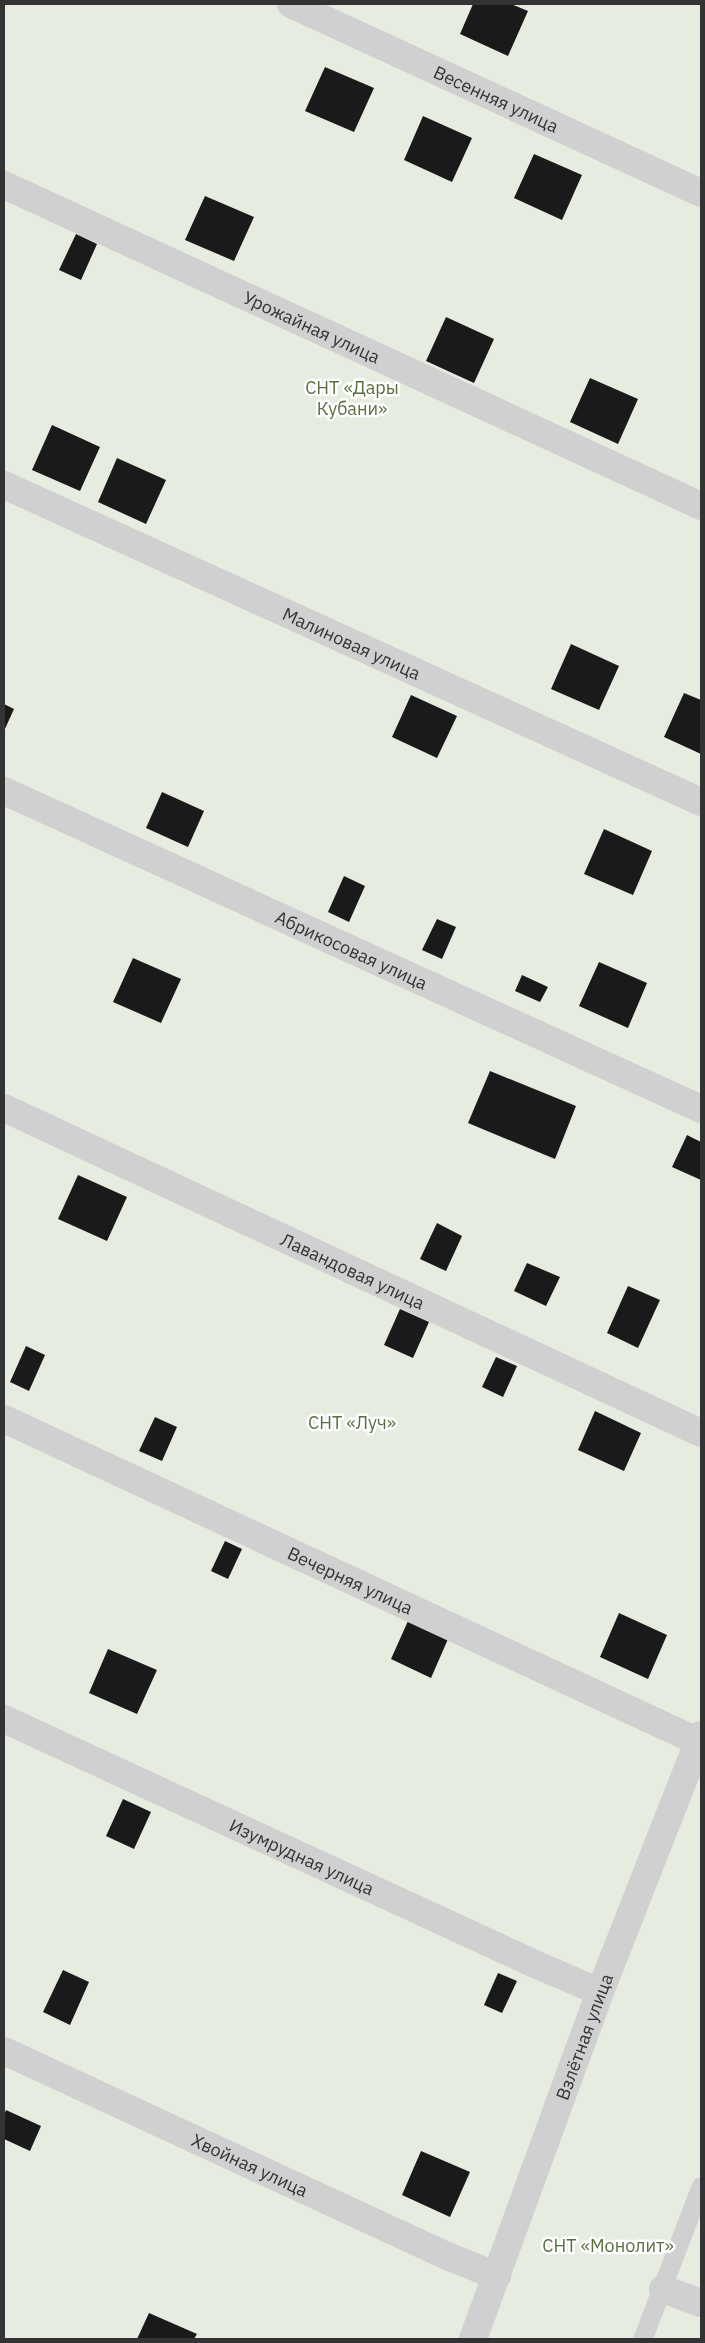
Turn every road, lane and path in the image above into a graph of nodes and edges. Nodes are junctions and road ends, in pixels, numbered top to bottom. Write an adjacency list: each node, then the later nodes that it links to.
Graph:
1 (291, 4): 3 (street, Весенняя улица)
2 (4, 185): 5 (street, Урожайная улица)
3 (701, 192)
4 (4, 485): 7 (street, Малиновая улица)
5 (701, 506)
6 (4, 791): 9 (street, Абрикосовая улица)
7 (701, 802)
8 (4, 1108): 11 (street, Лавандовая улица)
9 (701, 1109)
10 (4, 1419): 13 (street, Вечерняя улица)
11 (701, 1433)
12 (4, 1719): 14 (street, Изумрудная улица)
13 (700, 1738): 14 (street, Взлётная улица)
14 (600, 1992): 17 (street, Взлётная улица)
15 (4, 2051): 17 (street, Хвойная улица)
16 (701, 2187): 18 (lane)
17 (497, 2276): 20 (street, Взлётная улица)
18 (663, 2289): 19 (street); 21 (lane)
19 (701, 2303)
20 (473, 2339)
21 (643, 2339)

